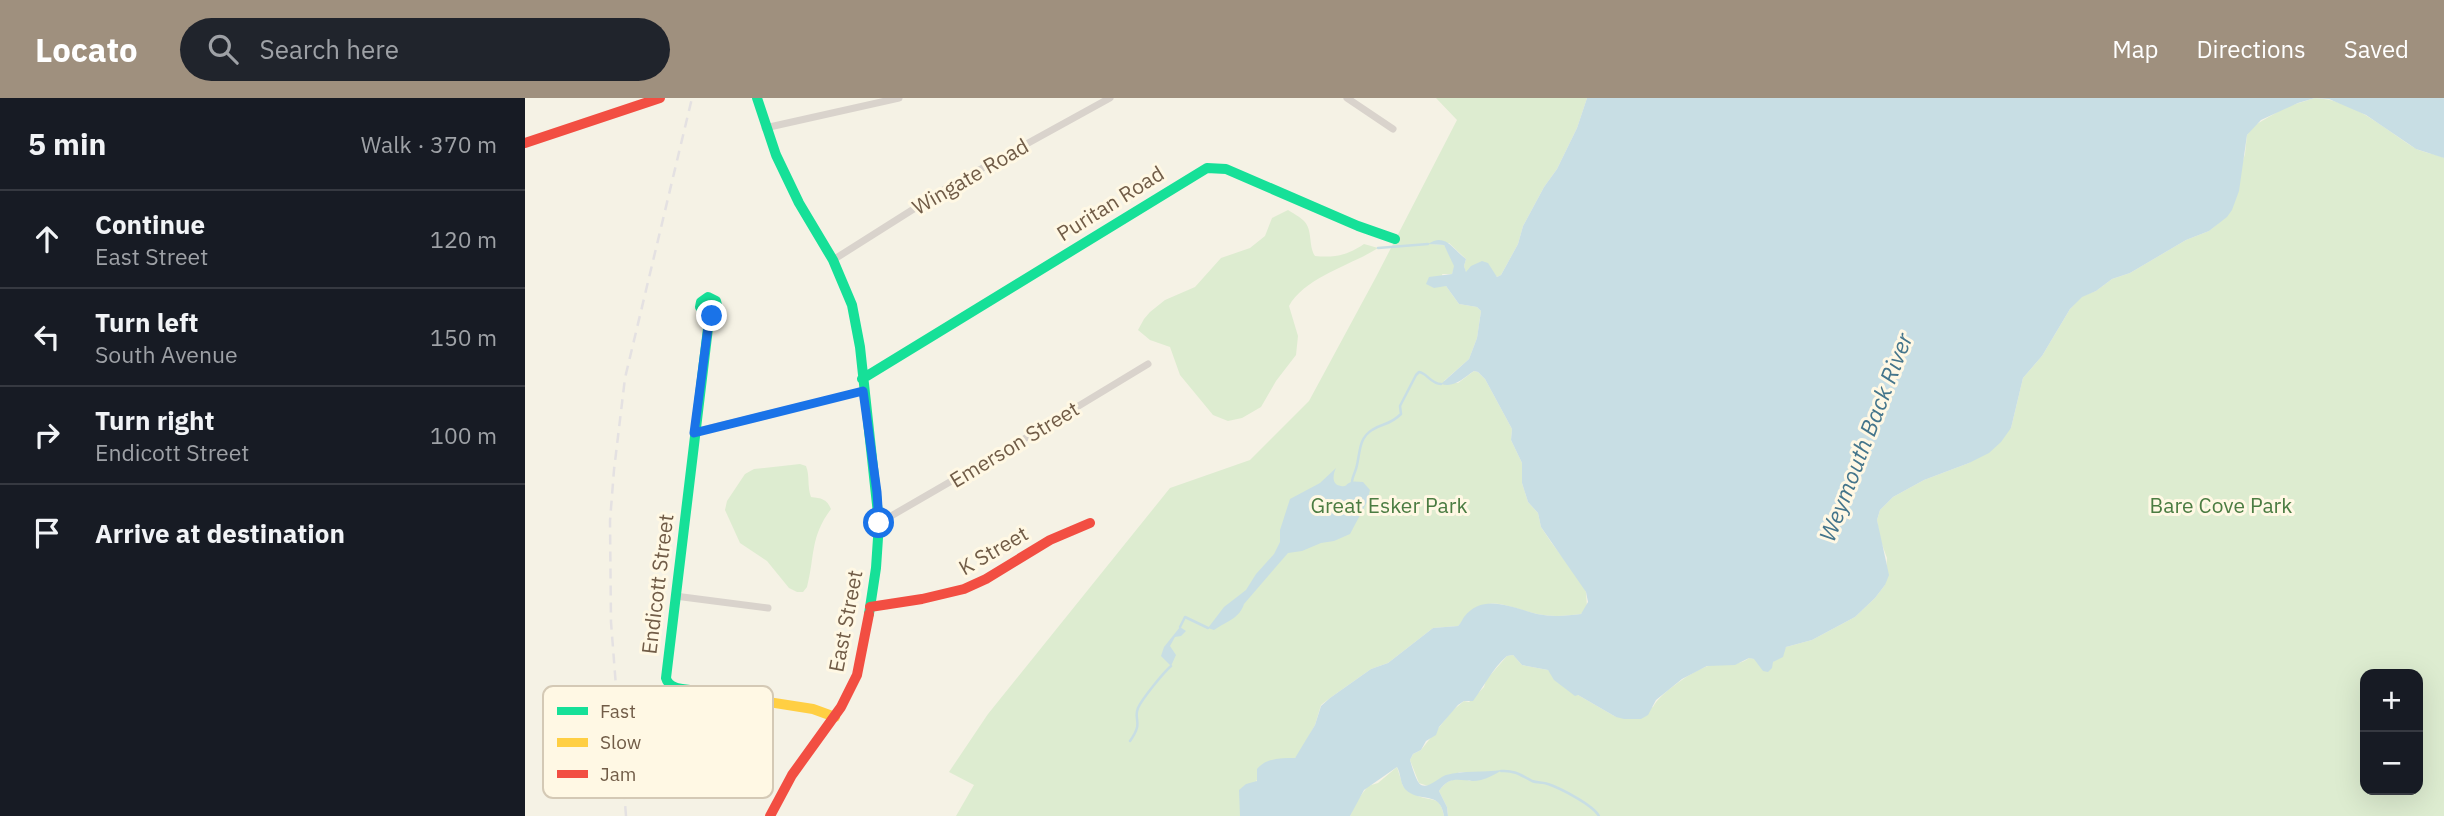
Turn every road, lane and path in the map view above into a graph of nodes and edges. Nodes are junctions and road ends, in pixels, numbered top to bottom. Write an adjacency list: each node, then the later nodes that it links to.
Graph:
1 (660, 98): 8 (street)
2 (757, 98): 6 (street, East Street)
3 (899, 98): 6 (street)
4 (1110, 98): 10 (street, Wingate Road)
5 (1347, 98): 7 (street)
6 (765, 128): 10 (street, East Street)
7 (1393, 129)
8 (525, 143)
9 (1395, 239): 13 (street, Puritan Road)
10 (833, 260): 13 (street, East Street)
11 (709, 320): 15 (street, Endicott Street)
12 (1148, 364): 16 (street, Emerson Street)
13 (862, 379): 14 (street, East Street)
14 (863, 391): 15 (street); 16 (street, East Street)
15 (694, 433): 18 (street, Endicott Street)
16 (879, 523): 19 (street, East Street)
17 (1090, 523): 19 (street, K Street)
18 (675, 596): 20 (street); 21 (street, Endicott Street)
19 (870, 607): 23 (street, East Street)
20 (768, 608)
21 (671, 686)
22 (773, 703): 23 (street, Endicott Street)
23 (835, 717): 24 (street, East Street)
24 (770, 816)

